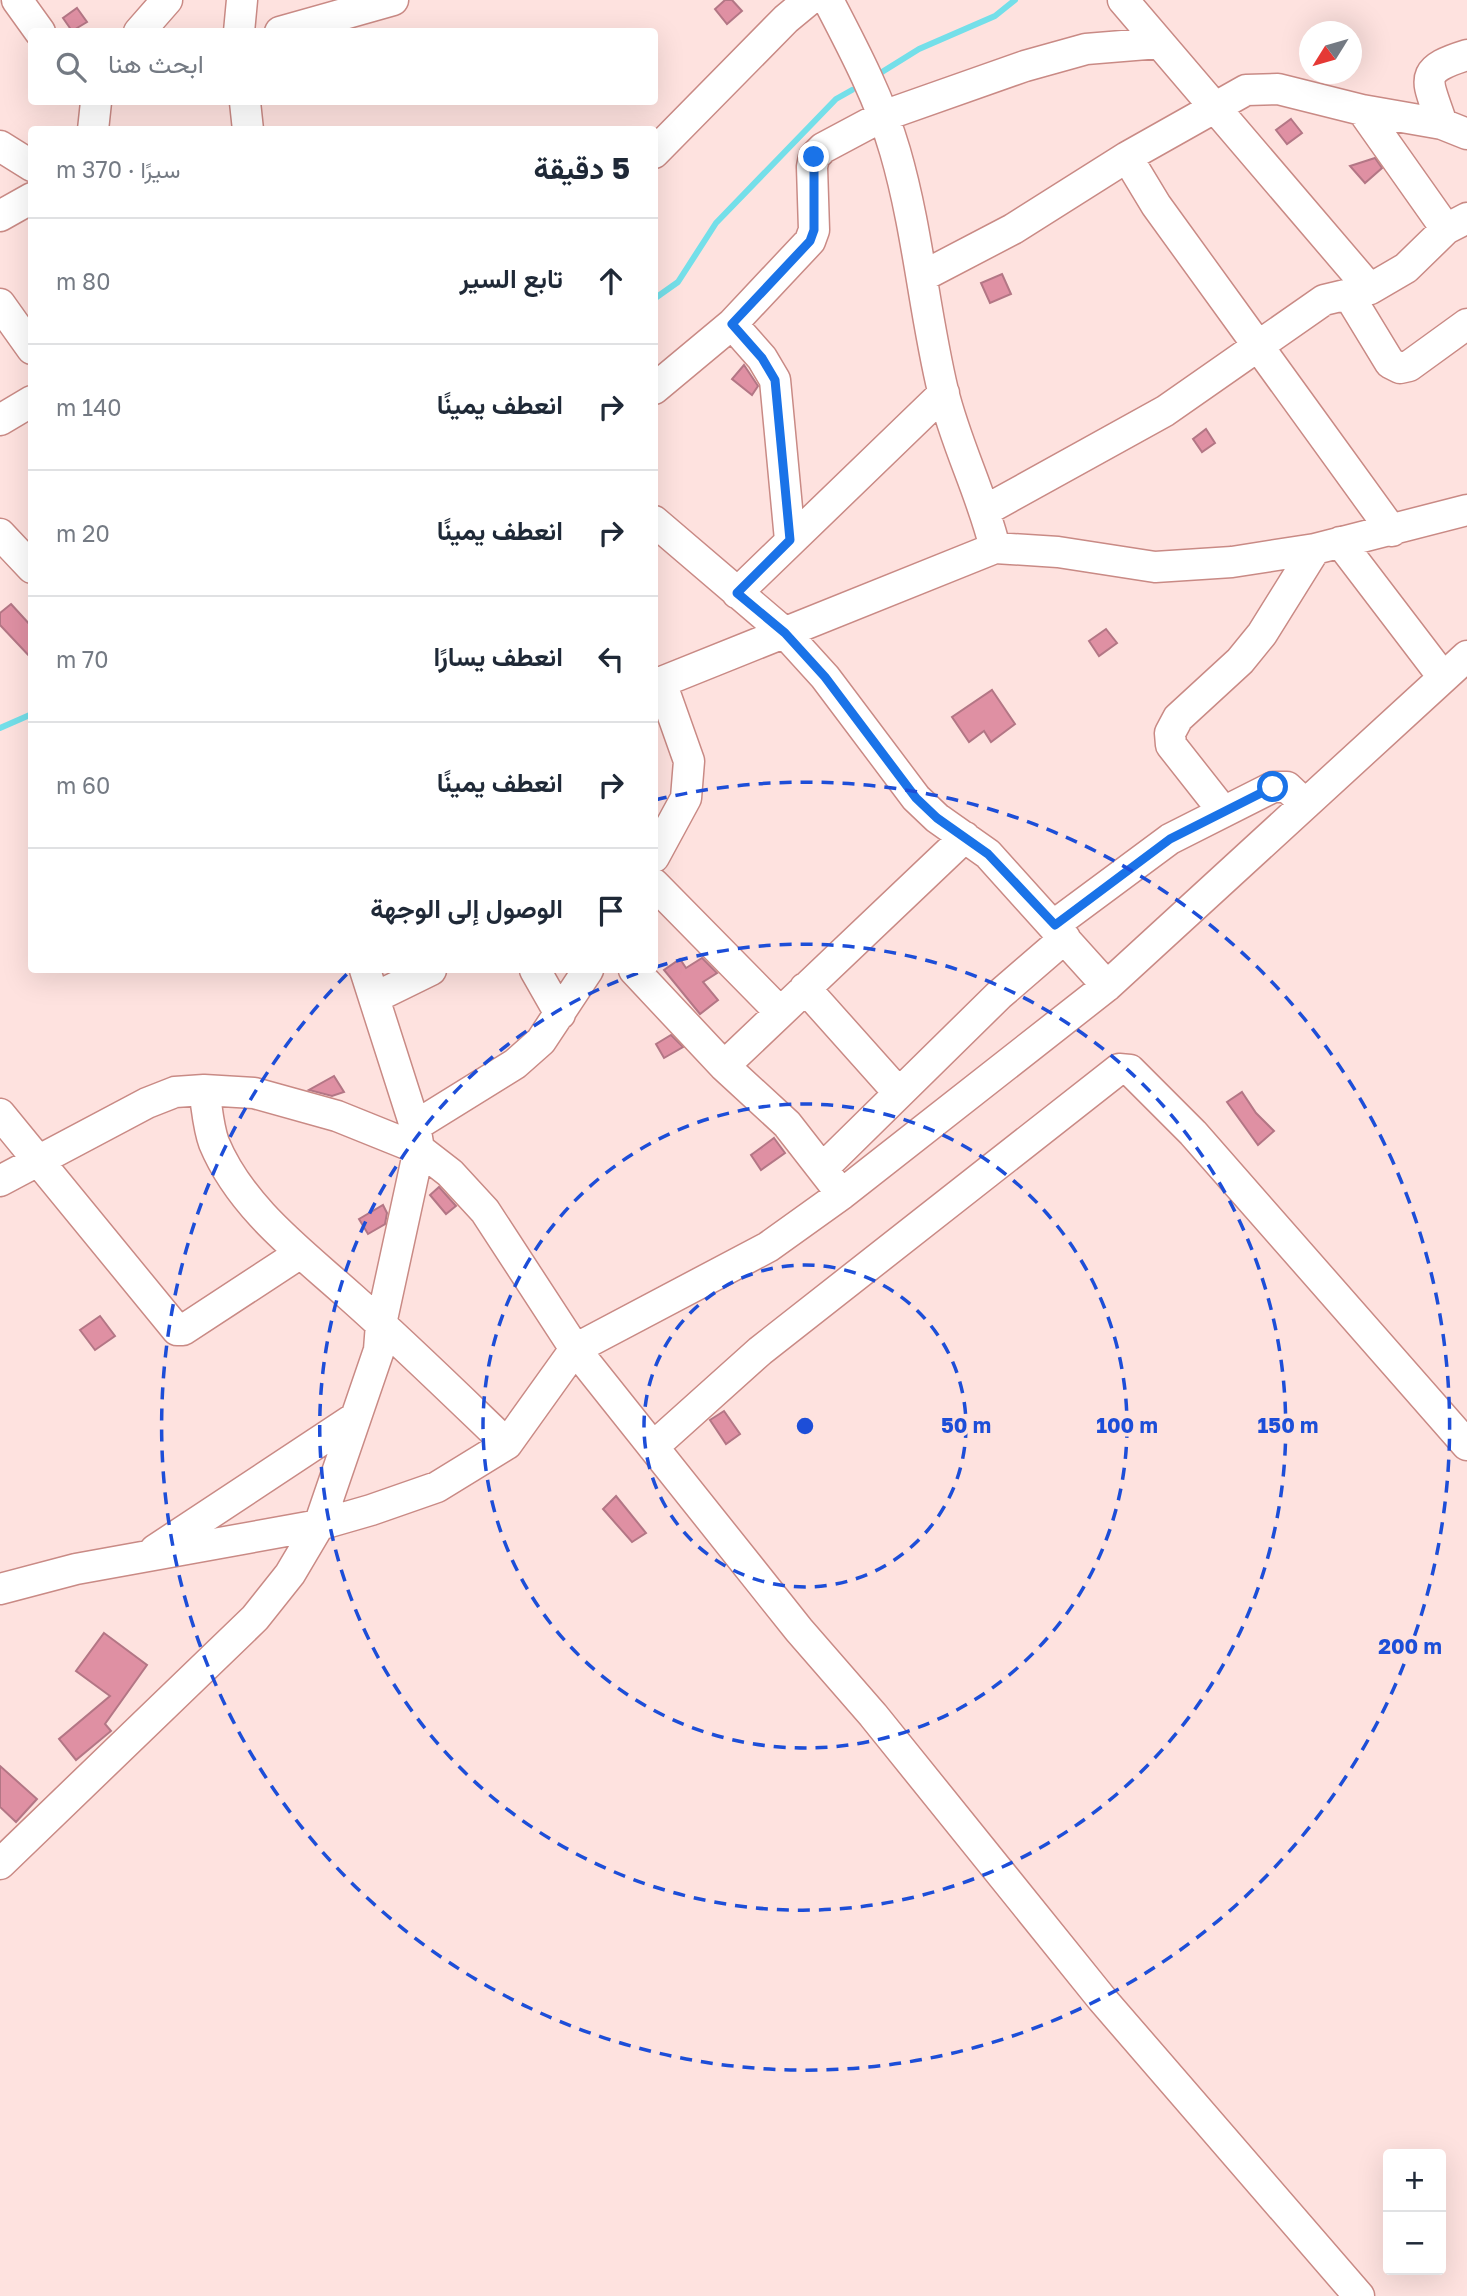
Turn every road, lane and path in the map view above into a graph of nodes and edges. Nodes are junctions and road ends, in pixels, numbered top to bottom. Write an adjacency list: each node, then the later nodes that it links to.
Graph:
1 (17, 0): 8 (street)
2 (167, 0): 9 (street)
3 (242, 0): 10 (street)
4 (393, 0): 11 (street)
5 (809, 0): 20 (street)
6 (828, 0): 17 (street)
7 (1123, 0): 12 (street)
8 (37, 28)
9 (142, 28)
10 (239, 28)
11 (294, 28)
12 (1159, 43): 15 (street); 17 (street)
13 (1467, 55): 19 (street)
14 (245, 105): 18 (street)
15 (1214, 106): 16 (street); 21 (street); 26 (street)
16 (1362, 110): 19 (street); 24 (street)
17 (883, 116): 25 (street); 28 (street)
18 (248, 126)
19 (1454, 129)
20 (658, 149)
21 (1127, 157): 25 (street); 31 (street)
22 (28, 200): 23 (street)
23 (0, 216)
24 (1457, 223): 26 (street)
25 (923, 276): 33 (street)
26 (1359, 292): 29 (street); 31 (street)
27 (0, 304): 30 (street)
28 (732, 324): 32 (street); 41 (street)
29 (1467, 324)
30 (28, 343)
31 (1256, 346): 36 (street); 39 (street)
32 (658, 386)
33 (944, 393): 36 (street); 41 (street)
34 (28, 403): 35 (street)
35 (0, 420)
36 (986, 510): 43 (street)
37 (1467, 510): 39 (street)
38 (658, 524): 45 (street)
39 (1392, 531): 42 (street)
40 (0, 534): 44 (street)
41 (790, 540): 45 (street)
42 (1327, 546): 43 (street); 48 (street); 51 (street)
43 (995, 548): 46 (street)
44 (28, 564)
45 (737, 593): 46 (street)
46 (785, 633): 49 (street); 52 (street)
47 (1467, 656): 48 (street)
48 (1443, 677): 50 (street)
49 (658, 683): 53 (street)
50 (1305, 804): 51 (street); 61 (street)
51 (1223, 811): 55 (street)
52 (965, 837): 55 (street); 62 (street)
53 (658, 850)
54 (658, 888): 64 (street)
55 (1060, 931): 61 (street); 68 (street)
56 (366, 973): 63 (street)
57 (425, 973): 63 (street)
58 (537, 973): 65 (street)
59 (587, 973): 65 (street)
60 (637, 973): 66 (street)
61 (1107, 986): 74 (street)
62 (805, 988): 64 (street); 68 (street)
63 (376, 997): 70 (street)
64 (780, 1012): 66 (street)
65 (560, 1014): 70 (street)
66 (724, 1066): 72 (street)
67 (204, 1090): 70 (street); 71 (street); 75 (street)
68 (898, 1091): 72 (street)
69 (0, 1114): 71 (street)
70 (417, 1137): 76 (street); 77 (street)
71 (37, 1159): 73 (street); 75 (street)
72 (822, 1169): 74 (street)
73 (0, 1181)
74 (842, 1194): 77 (street)
75 (299, 1254): 76 (street)
76 (381, 1324): 78 (street); 79 (street)
77 (575, 1349): 79 (street); 81 (street)
78 (356, 1417): 82 (street); 83 (street)
79 (507, 1444): 82 (street)
80 (1467, 1445): 81 (street)
81 (653, 1447): 86 (street)
82 (318, 1525): 83 (street); 85 (street)
83 (145, 1557): 84 (street)
84 (0, 1589)
85 (0, 1864)
86 (1350, 2293)

